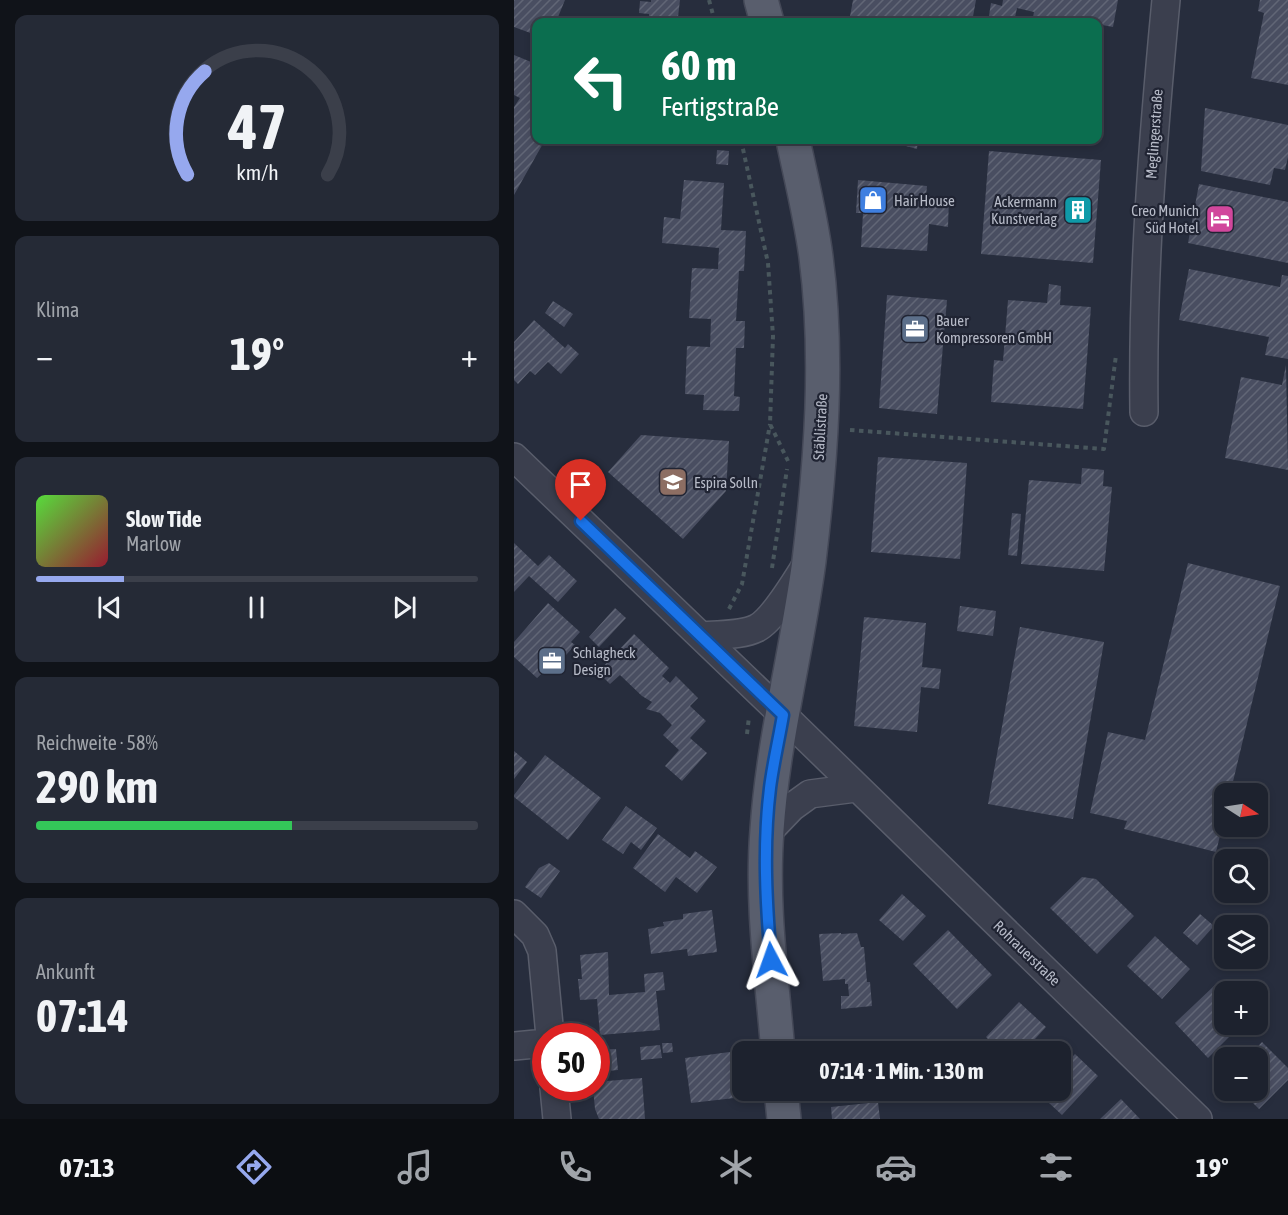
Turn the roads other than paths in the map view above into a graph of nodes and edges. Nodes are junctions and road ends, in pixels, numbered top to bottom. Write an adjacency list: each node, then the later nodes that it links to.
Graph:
1 (761, 0): 3 (main road)
2 (1166, 0): 5 (street, Meglingerstraße)
3 (766, 18)
4 (794, 144): 7 (main road, Stäblistraße)
5 (1144, 412)
6 (514, 457): 8 (street, Rohrauerstraße)
7 (809, 561): 8 (street); 9 (main road, Stäblistraße)
8 (702, 636): 9 (street, Rohrauerstraße)
9 (783, 715): 10 (street, Rohrauerstraße); 11 (main road, Stäblistraße)
10 (856, 788): 11 (street); 21 (street, Rohrauerstraße)
11 (766, 834): 14 (main road, Stäblistraße)
12 (514, 914): 13 (street)
13 (549, 1023)
14 (777, 1041)
15 (532, 1044): 16 (street)
16 (514, 1046)
17 (555, 1101): 19 (street)
18 (782, 1101): 20 (main road)
19 (557, 1119)
20 (784, 1119)
21 (1198, 1119)

